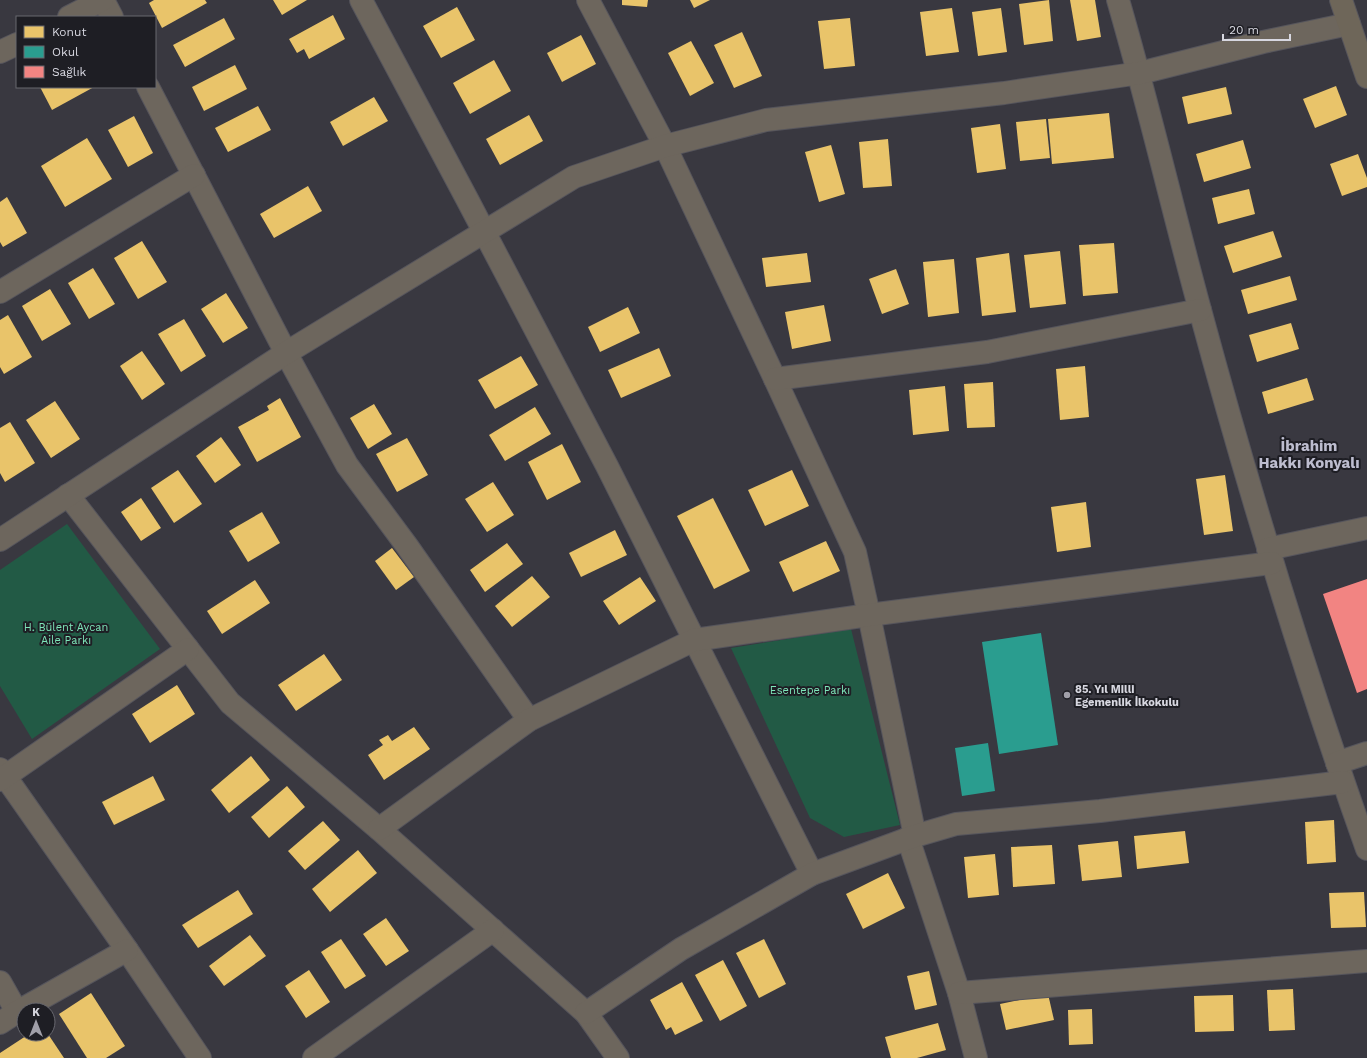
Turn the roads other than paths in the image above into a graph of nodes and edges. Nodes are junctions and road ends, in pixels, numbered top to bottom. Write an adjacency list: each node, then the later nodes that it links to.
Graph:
1 (103, 0): 6 (street); 7 (street)
2 (361, 0): 16 (street)
3 (588, 0): 14 (street)
4 (1118, 0): 11 (street)
5 (1341, 0): 8 (street)
6 (71, 16)
7 (111, 16)
8 (1349, 24): 11 (street); 12 (street)
9 (16, 44): 10 (street)
10 (0, 52)
11 (1140, 73): 14 (street); 18 (street)
12 (1367, 77)
13 (149, 88): 15 (street)
14 (665, 146): 16 (street); 20 (street)
15 (194, 175): 17 (street); 19 (street)
16 (485, 232): 19 (street); 26 (street)
17 (0, 292)
18 (1200, 310): 20 (street); 24 (street)
19 (286, 353): 21 (street); 28 (street)
20 (775, 379): 25 (street)
21 (68, 495): 23 (street); 27 (street)
22 (1367, 528): 24 (street)
23 (0, 540)
24 (1270, 556): 25 (street); 30 (street)
25 (869, 615): 26 (street); 33 (street)
26 (694, 640): 28 (street); 35 (street)
27 (188, 649): 31 (street); 32 (street)
28 (529, 720): 32 (street)
29 (1367, 753): 30 (street)
30 (1340, 773): 33 (street); 34 (street)
31 (2, 775): 37 (street)
32 (379, 829): 36 (street)
33 (912, 837): 35 (street); 40 (street)
34 (1367, 849)
35 (812, 874): 41 (street)
36 (493, 930): 41 (street); 44 (street)
37 (127, 950): 42 (street); 43 (street)
38 (1367, 961): 40 (street)
39 (0, 982): 42 (street)
40 (959, 993): 46 (street)
41 (586, 1013): 45 (street)
42 (9, 1018)
43 (200, 1058)
44 (314, 1058)
45 (618, 1058)
46 (976, 1058)

